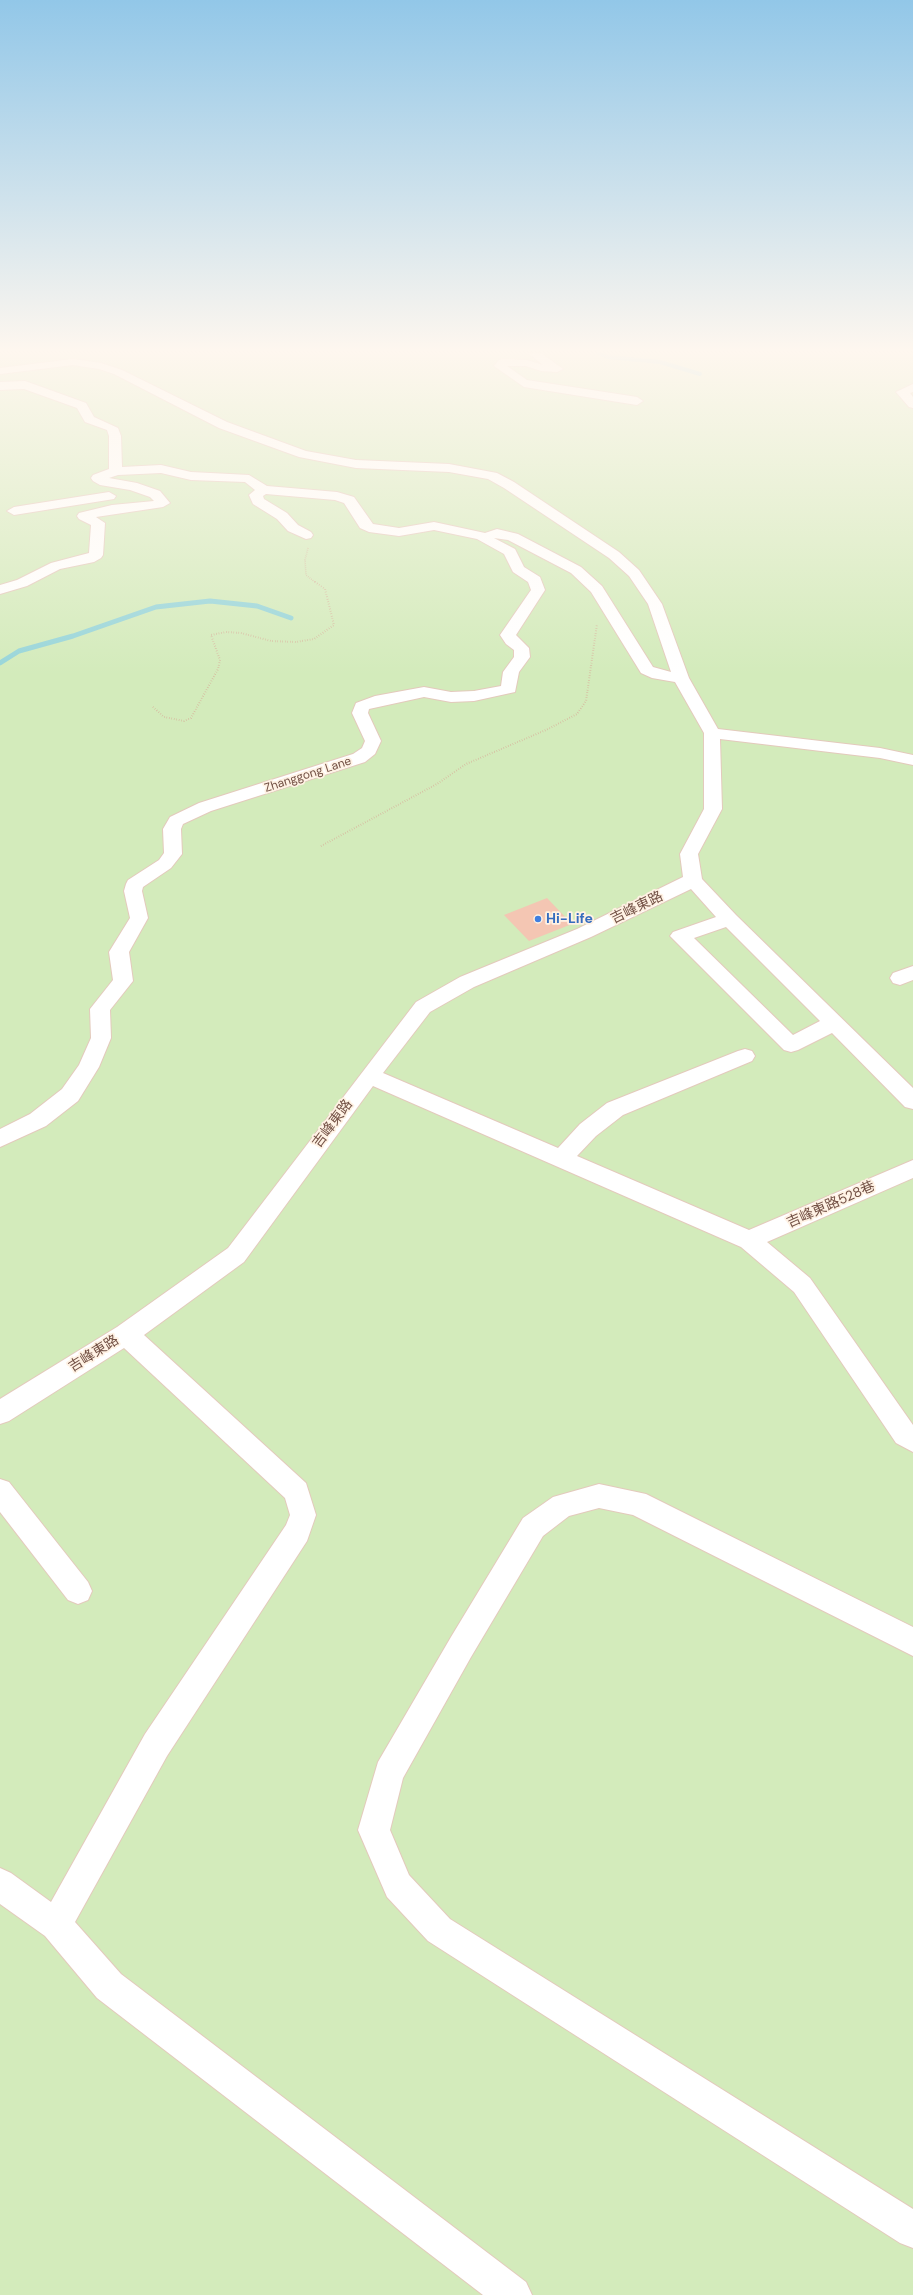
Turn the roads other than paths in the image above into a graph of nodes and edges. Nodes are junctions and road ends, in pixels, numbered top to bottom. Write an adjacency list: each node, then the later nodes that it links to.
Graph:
1 (116, 460): 3 (street)
2 (335, 460): 10 (street)
3 (116, 471): 4 (street); 5 (street)
4 (263, 490): 7 (street); 8 (street, Zhanggong Lane)
5 (162, 499): 6 (street); 9 (street)
6 (14, 511)
7 (306, 535)
8 (481, 536): 10 (street); 19 (street, Zhanggong Lane)
9 (0, 590)
10 (681, 678): 11 (street)
11 (712, 733): 12 (street); 13 (street)
12 (913, 760)
13 (693, 880): 14 (street); 17 (street, 吉峰東路)
14 (729, 920): 15 (street); 15 (street)
15 (834, 1023): 18 (street)
16 (745, 1056): 20 (street)
17 (369, 1076): 20 (street); 23 (street, 吉峰東路)
18 (913, 1101)
19 (0, 1139)
20 (560, 1160): 22 (street)
21 (913, 1169): 22 (street, 吉峰東路528巷)
22 (749, 1240): 25 (street)
23 (126, 1334): 24 (street, 吉峰東路); 30 (street)
24 (0, 1412)
25 (913, 1440)
26 (0, 1491): 27 (street)
27 (78, 1591)
28 (913, 1642): 31 (street)
29 (0, 1884): 30 (street)
30 (56, 1925): 32 (street)
31 (913, 2230)
32 (513, 2295)

